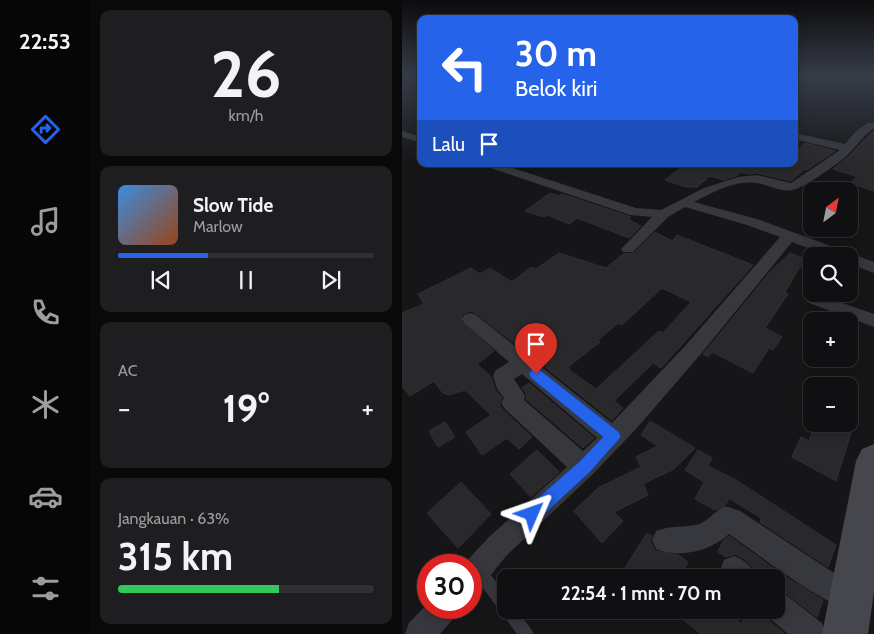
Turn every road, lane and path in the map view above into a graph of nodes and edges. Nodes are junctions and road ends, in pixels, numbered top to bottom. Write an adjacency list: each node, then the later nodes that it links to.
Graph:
1 (871, 125): 5 (street)
2 (402, 134): 4 (street)
3 (798, 137): 5 (street)
4 (417, 139)
5 (847, 148): 7 (street)
6 (498, 167): 8 (street)
7 (683, 203): 8 (street); 9 (street)
8 (663, 214): 11 (street)
9 (789, 236): 10 (street); 18 (street)
10 (819, 247)
11 (628, 249)
12 (858, 262): 13 (street)
13 (874, 268)
14 (823, 302): 16 (street)
15 (470, 319): 17 (street)
16 (874, 321)
17 (523, 363): 18 (street); 20 (street)
18 (613, 437): 20 (street)
19 (874, 461): 22 (main road)
20 (584, 467): 23 (street)
21 (665, 540): 27 (street)
22 (866, 559): 27 (main road)
23 (482, 565)
24 (482, 582): 25 (lane)
25 (497, 597)
26 (785, 612): 32 (street)
27 (848, 616)
28 (434, 619): 30 (street)
29 (515, 619): 31 (lane)
30 (420, 634)
31 (526, 634)
32 (811, 634)

